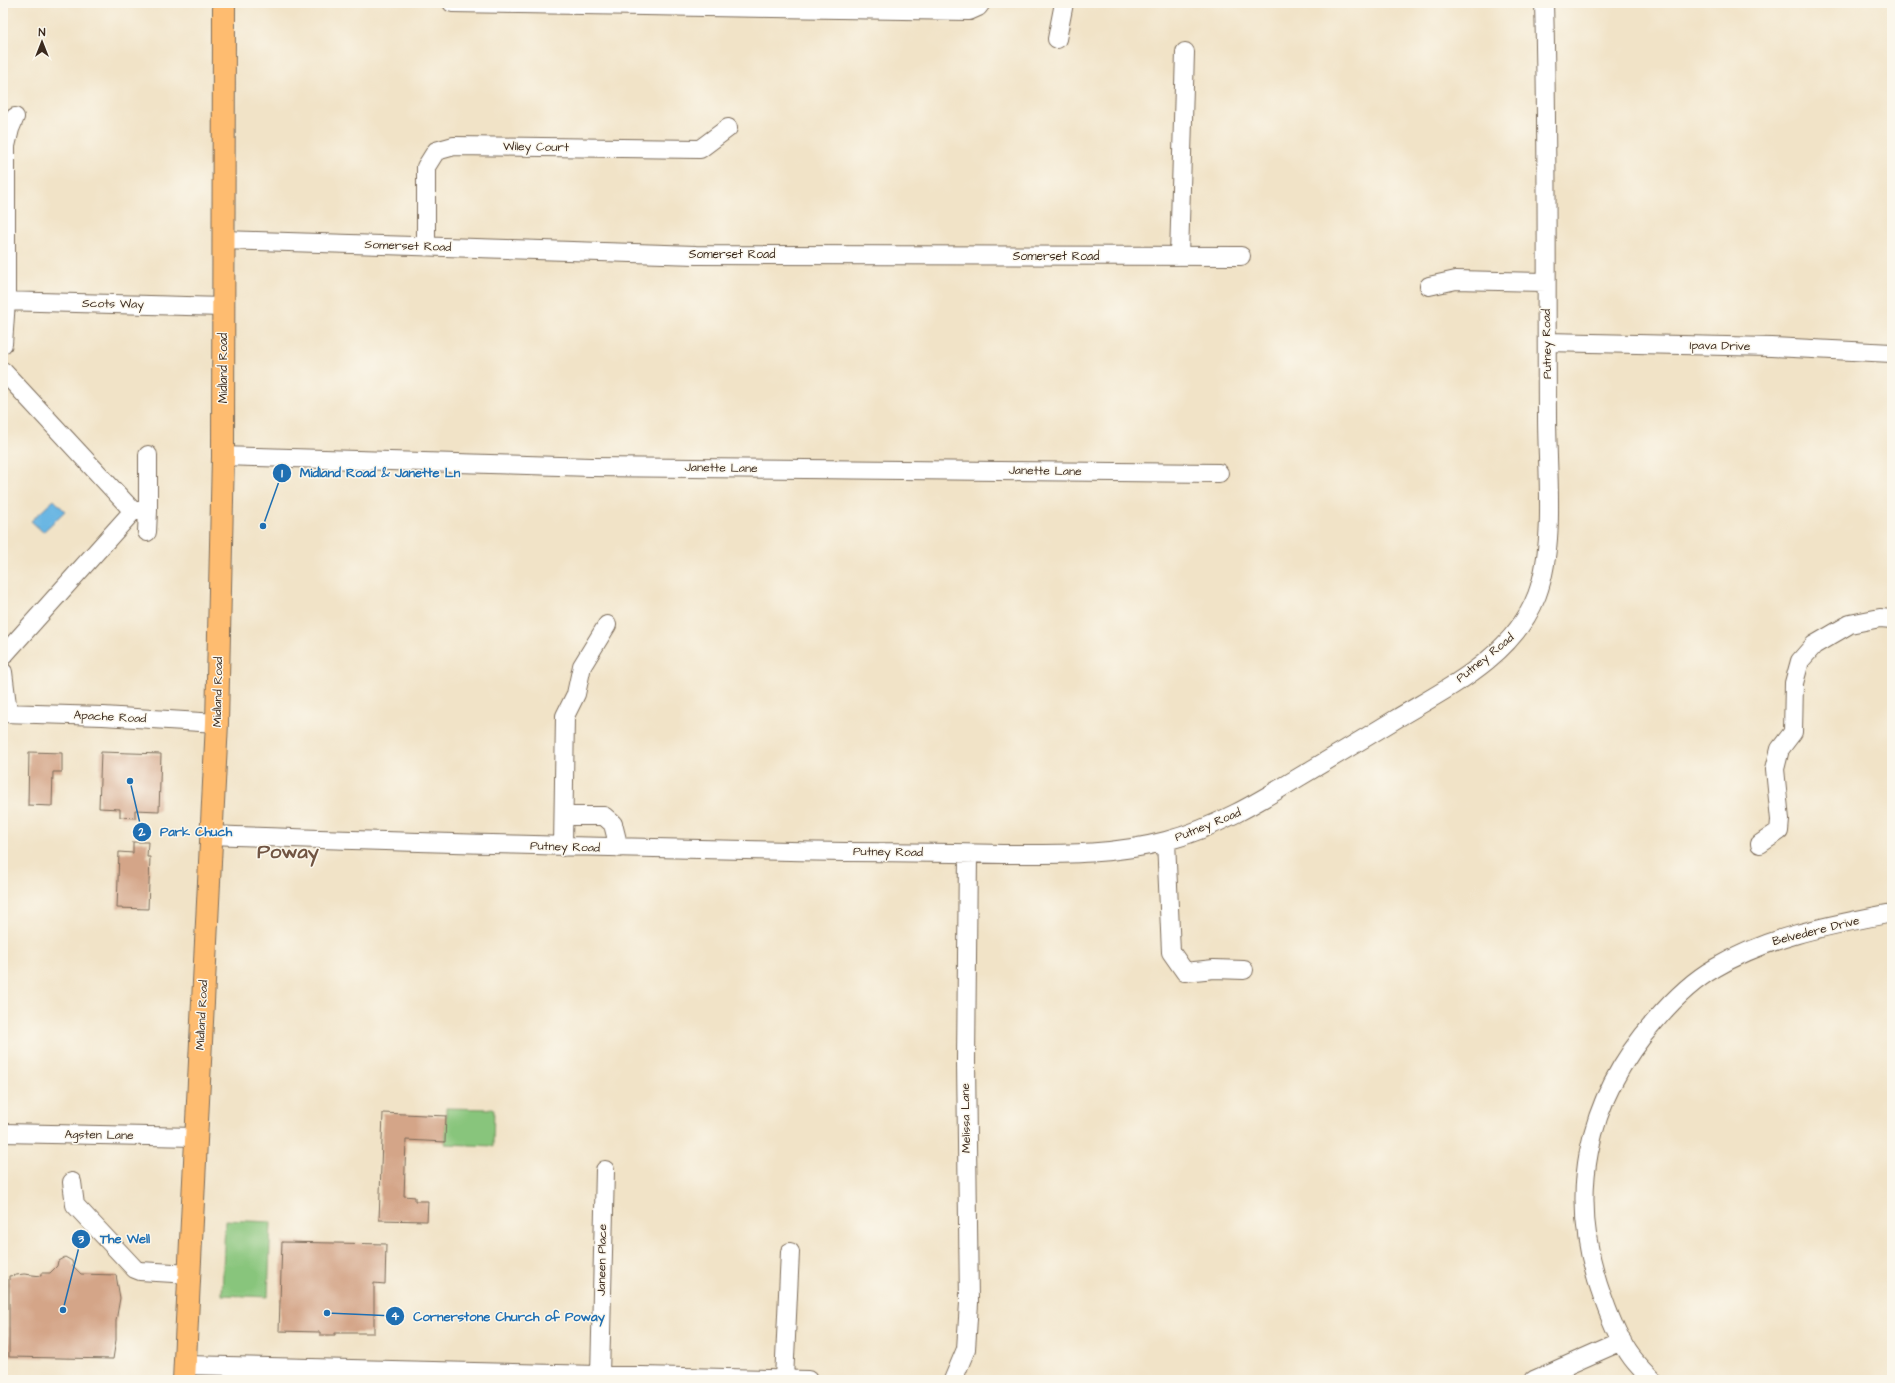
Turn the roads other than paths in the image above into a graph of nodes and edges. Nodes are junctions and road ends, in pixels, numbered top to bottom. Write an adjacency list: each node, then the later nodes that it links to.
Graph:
1 (224, 3): 13 (main road, Midland Road)
2 (452, 3): 5 (street)
3 (1064, 3): 9 (street)
4 (1544, 3): 17 (street, Putney Road)
5 (608, 5): 6 (street)
6 (736, 5): 8 (street)
7 (980, 5): 8 (street)
8 (858, 6)
9 (1057, 39)
10 (1185, 52): 15 (street)
11 (15, 117): 19 (street)
12 (728, 128): 14 (street, Wiley Court)
13 (223, 240): 14 (street, Somerset Road); 20 (main road, Midland Road)
14 (426, 246): 15 (street, Somerset Road)
15 (1179, 256): 16 (street, Somerset Road)
16 (1241, 256)
17 (1546, 282): 18 (street); 21 (street, Putney Road)
18 (1429, 286)
19 (5, 301): 20 (street, Scots Way); 22 (street)
20 (223, 307): 26 (main road, Midland Road)
21 (1547, 342): 23 (street, Ipava Drive); 38 (street, Putney Road)
22 (3, 344)
23 (1892, 353)
24 (3, 370): 28 (street)
25 (148, 455): 28 (street)
26 (223, 456): 27 (street, Janette Lane); 35 (main road, Midland Road)
27 (1219, 472)
28 (140, 511): 29 (street); 32 (street)
29 (147, 532)
30 (1886, 618): 39 (street)
31 (606, 625): 36 (street)
32 (3, 656)
33 (3, 672): 34 (street)
34 (6, 713): 35 (street, Apache Road)
35 (217, 723): 37 (main road, Midland Road)
36 (564, 816): 40 (street); 41 (street)
37 (211, 835): 40 (street, Putney Road); 46 (main road, Midland Road)
38 (1166, 841): 42 (street, Putney Road); 44 (street)
39 (1760, 844)
40 (563, 847): 41 (street, Putney Road)
41 (619, 848): 42 (street, Putney Road)
42 (968, 854): 62 (street, Melissa Lane)
43 (1892, 913): 51 (street, Belvedere Drive)
44 (1244, 970)
45 (3, 1134): 46 (street, Agsten Lane)
46 (196, 1136): 50 (main road, Midland Road)
47 (605, 1170): 55 (street, Janeen Place)
48 (72, 1182): 50 (street)
49 (790, 1252): 61 (street)
50 (190, 1274): 52 (main road, Midland Road)
51 (1622, 1341): 64 (street); 65 (street, Belvedere Drive)
52 (185, 1372): 53 (street)
53 (326, 1374): 54 (street)
54 (361, 1375): 56 (street)
55 (600, 1375): 58 (street); 59 (street)
56 (449, 1376): 57 (street)
57 (554, 1377): 58 (street)
58 (578, 1377)
59 (714, 1378): 60 (street)
60 (766, 1379): 61 (street)
61 (784, 1379): 63 (street)
62 (951, 1379)
63 (808, 1380)
64 (1534, 1380)
65 (1652, 1380)

